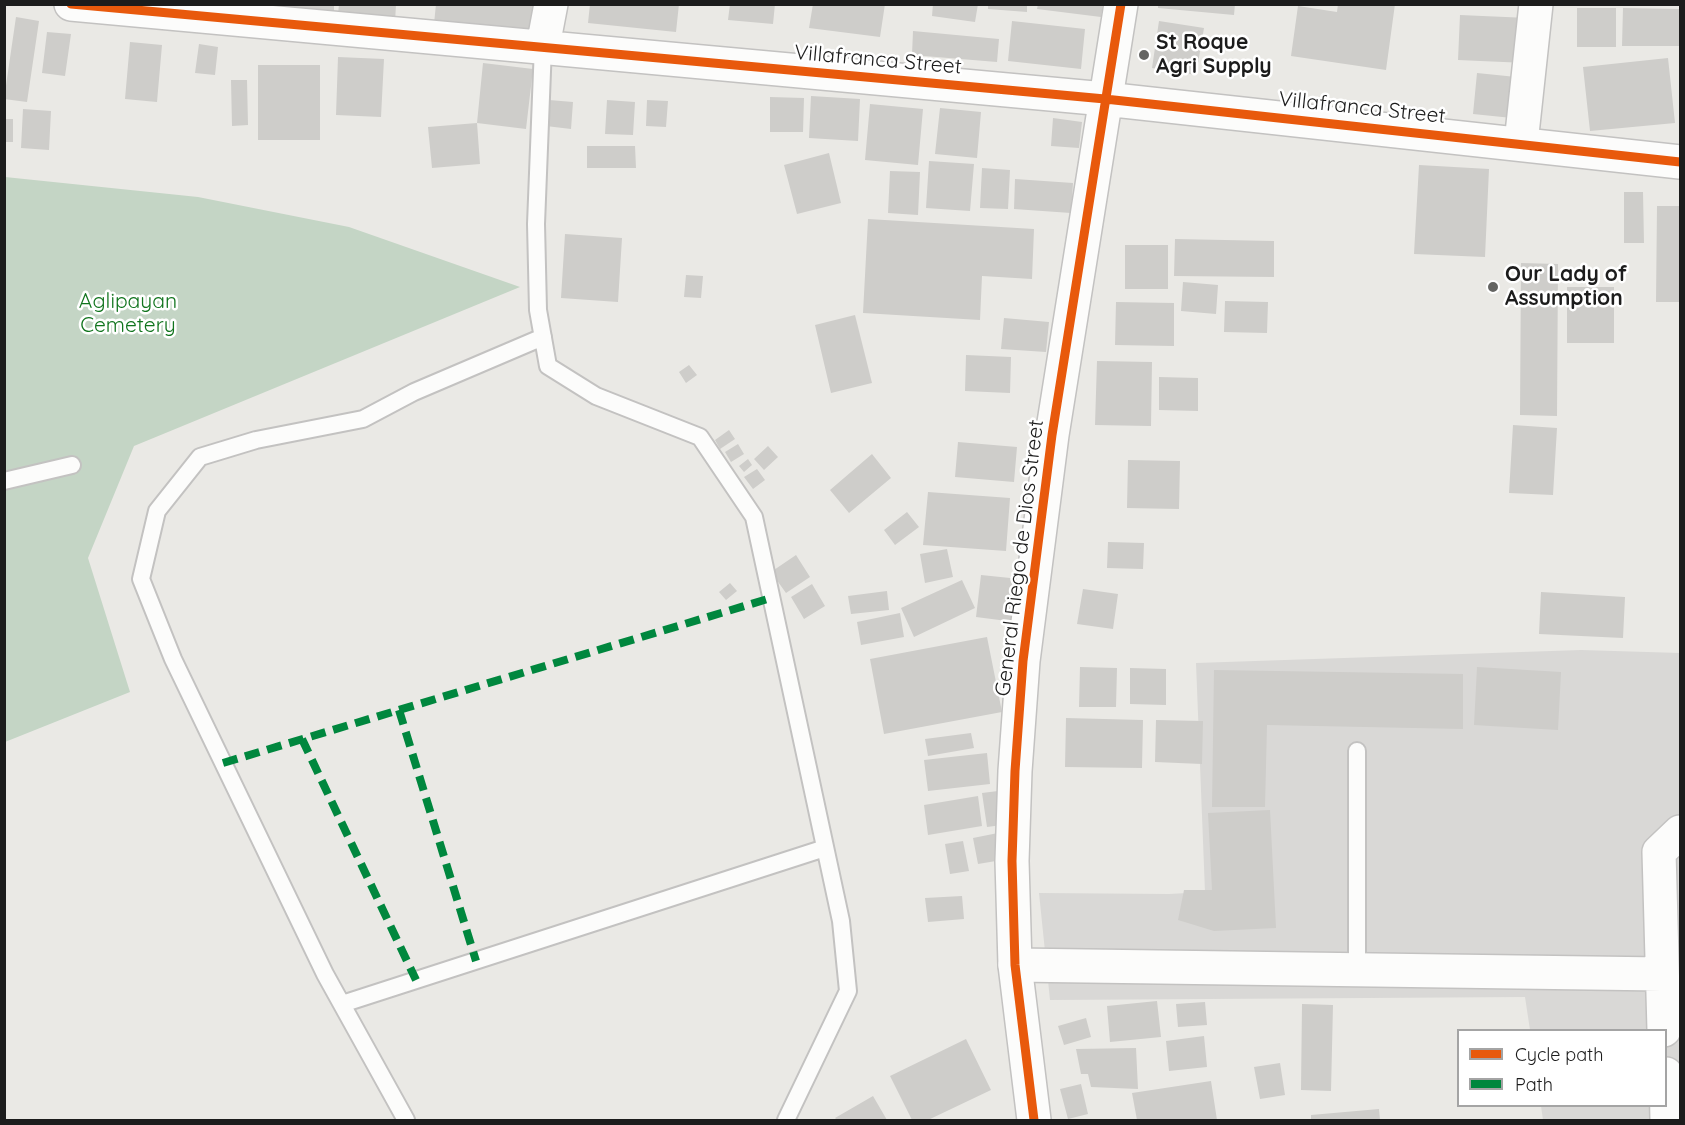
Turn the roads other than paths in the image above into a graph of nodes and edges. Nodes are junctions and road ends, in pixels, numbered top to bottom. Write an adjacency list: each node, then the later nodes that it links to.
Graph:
1 (71, 4): 5 (street, Villafranca Street)
2 (550, 4): 6 (street)
3 (1121, 4): 7 (street, General Riego de Dios Street)
4 (1536, 4): 8 (street)
5 (234, 13): 6 (street, Villafranca Street)
6 (543, 46): 7 (street, Villafranca Street); 10 (lane)
7 (1105, 99): 8 (street, Villafranca Street); 16 (street, General Riego de Dios Street)
8 (1521, 143): 9 (street, Villafranca Street)
9 (1680, 162)
10 (543, 337): 15 (lane); 19 (lane)
11 (72, 465): 12 (lane)
12 (4, 481)
13 (1357, 751): 17 (lane)
14 (1680, 832): 18 (street)
15 (825, 848): 19 (lane); 22 (lane)
16 (1015, 965): 17 (street); 23 (street, General Riego de Dios Street)
17 (1357, 970): 18 (street)
18 (1662, 974): 20 (street)
19 (342, 1004): 21 (lane)
20 (1664, 1029)
21 (406, 1120)
22 (786, 1120)
23 (1034, 1120)

